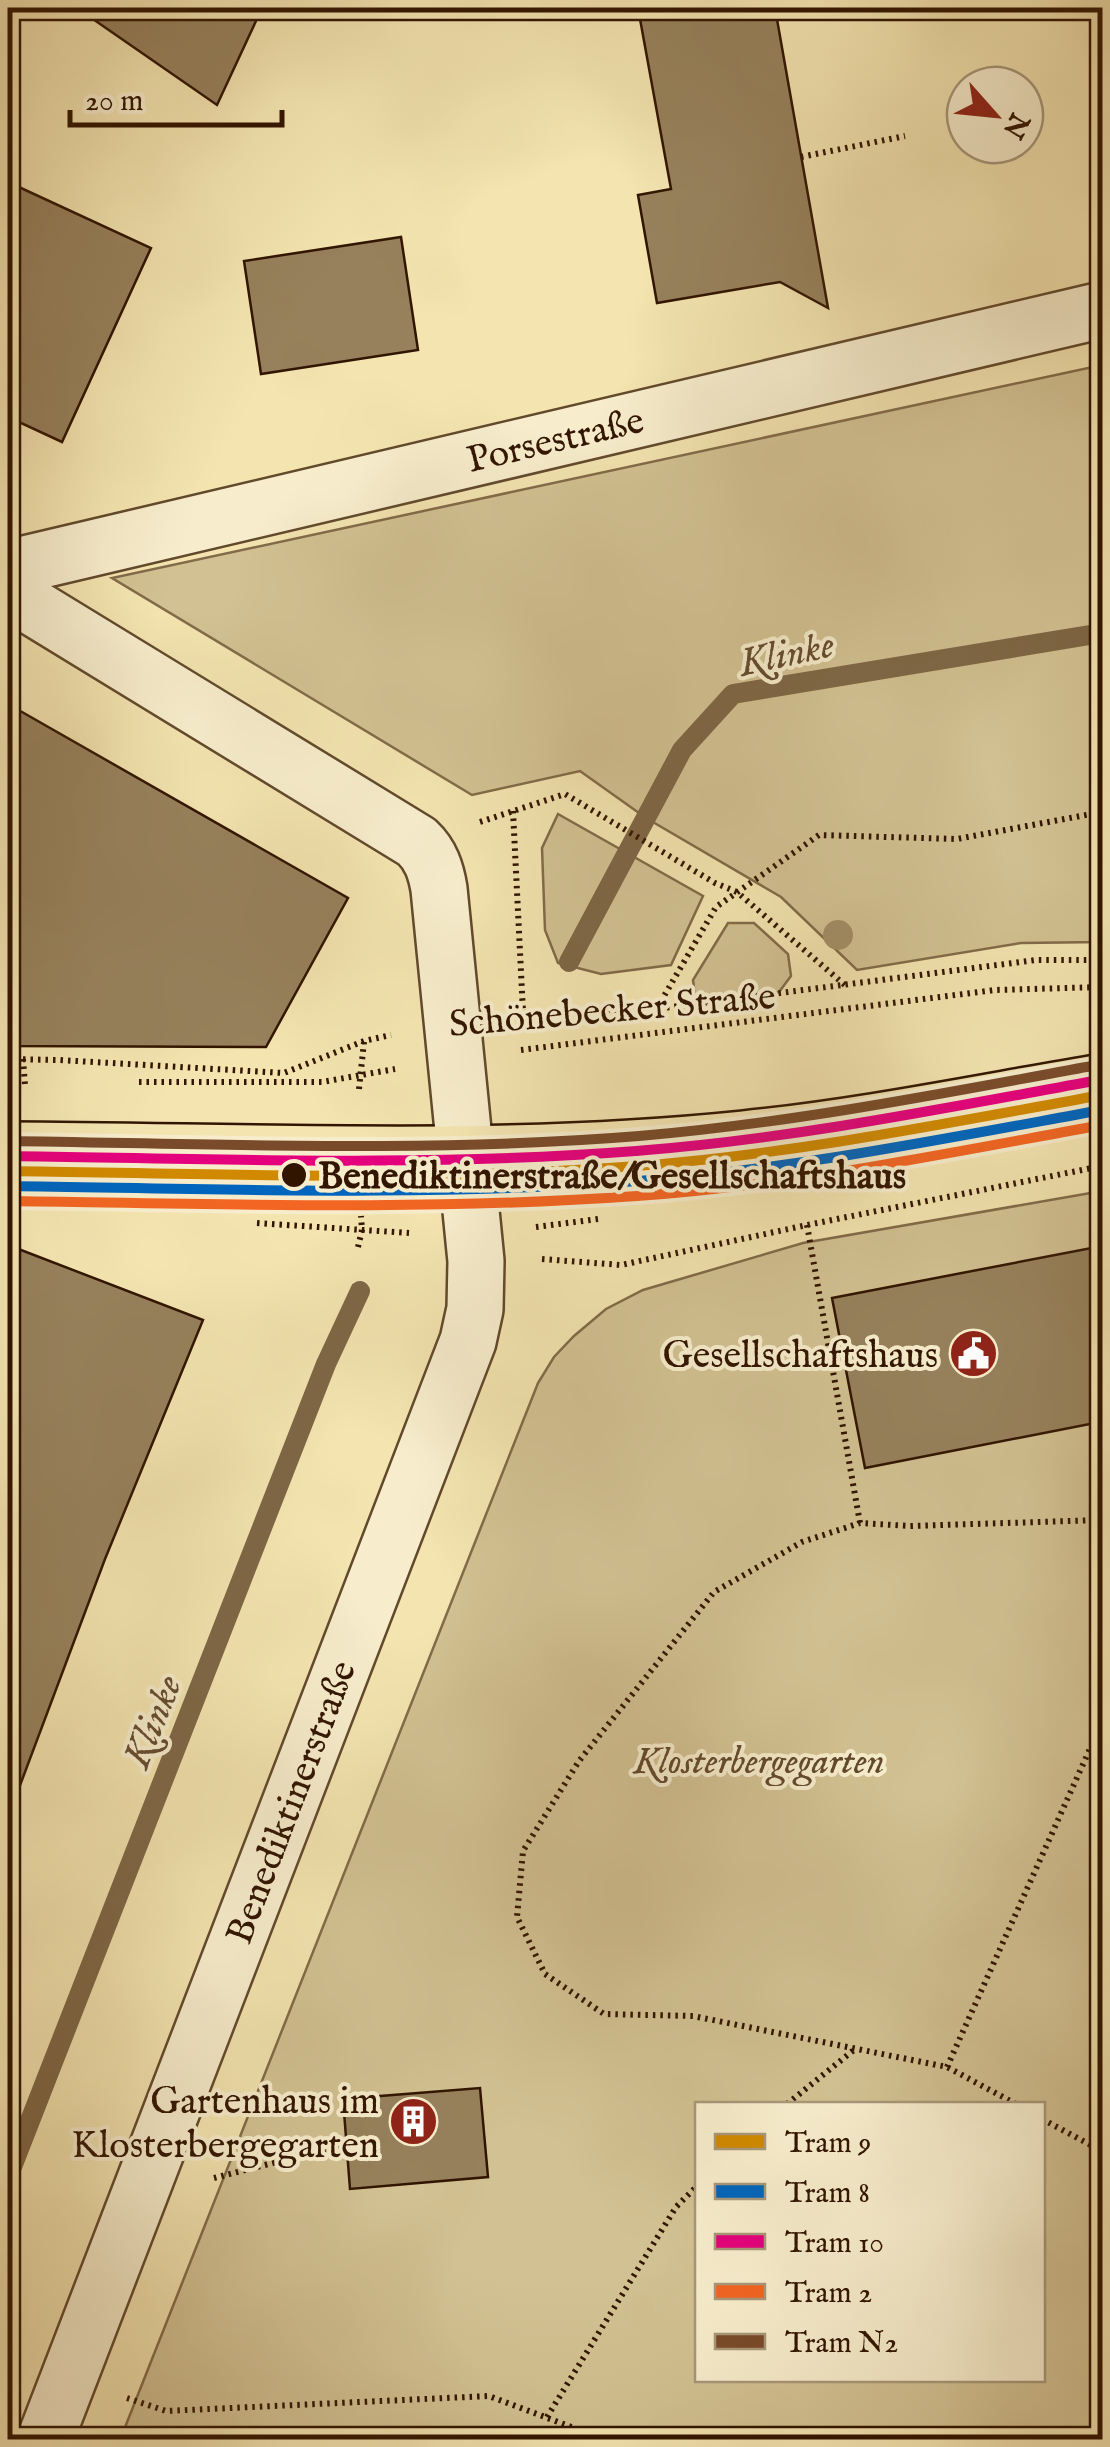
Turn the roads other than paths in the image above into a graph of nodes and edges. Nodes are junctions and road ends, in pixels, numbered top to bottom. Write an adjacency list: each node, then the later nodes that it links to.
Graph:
1 (1102, 310): 2 (street, Porsestraße)
2 (8, 568)
3 (8, 592): 6 (street)
4 (1102, 1082): 6 (main road)
5 (8, 1150): 6 (main road)
6 (464, 1153): 7 (street, Benediktinerstraße)
7 (45, 2440)

